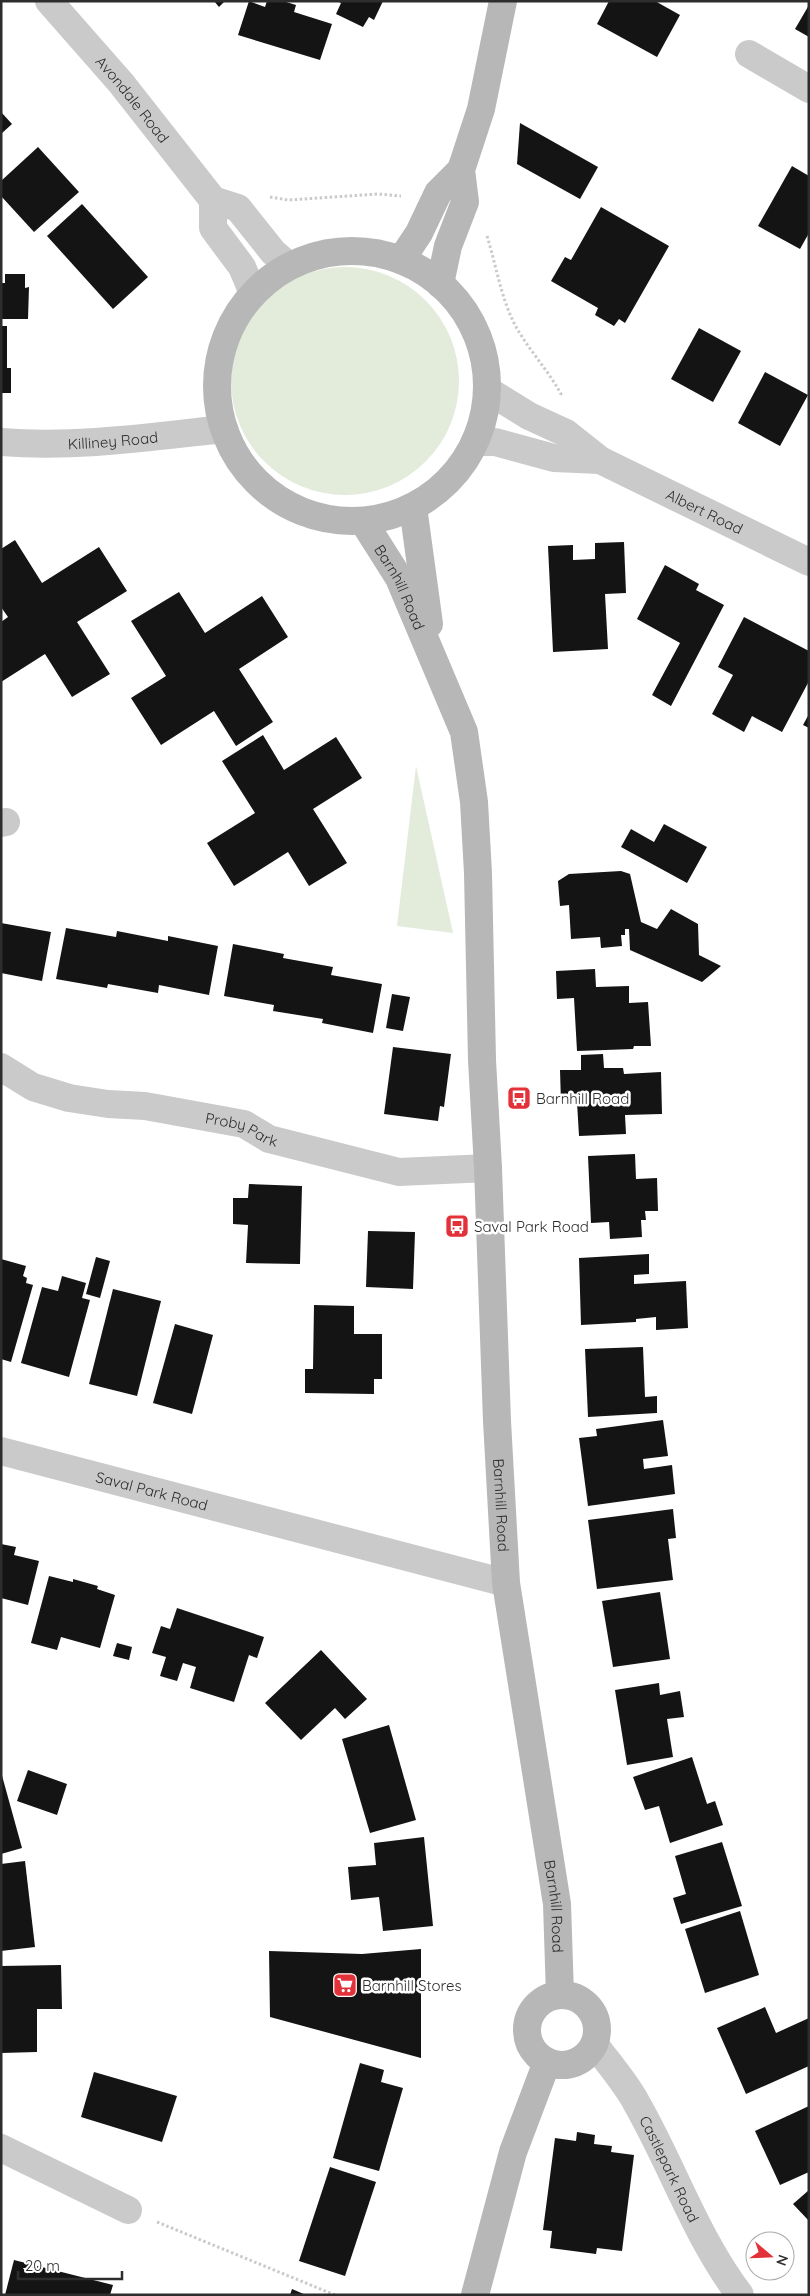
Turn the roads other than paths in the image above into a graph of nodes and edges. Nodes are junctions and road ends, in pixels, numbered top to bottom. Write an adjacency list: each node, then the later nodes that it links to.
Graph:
1 (49, 1): 6 (street, Avondale Road)
2 (503, 1): 5 (main road)
3 (749, 54): 4 (street)
4 (809, 89)
5 (461, 170): 7 (main road); 9 (main road)
6 (213, 200): 8 (street); 10 (street)
7 (401, 260): 8 (main road); 9 (main road)
8 (289, 266): 10 (main road)
9 (440, 284): 11 (main road)
10 (253, 293): 12 (main road)
11 (487, 390): 14 (main road); 15 (street, Albert Road)
12 (224, 429): 13 (street, Killiney Road); 17 (main road)
13 (1, 442)
14 (475, 442): 15 (street, Albert Road); 16 (main road)
15 (600, 460): 18 (street, Albert Road)
16 (413, 507): 17 (main road); 19 (main road, Barnhill Road)
17 (363, 521): 19 (main road, Barnhill Road)
18 (809, 562)
19 (433, 657): 21 (main road, Barnhill Road)
20 (1, 1067): 21 (street, Proby Park)
21 (488, 1168): 23 (main road, Barnhill Road)
22 (1, 1451): 23 (street, Saval Park Road)
23 (506, 1583): 24 (main road, Barnhill Road)
24 (560, 1995): 25 (main road); 26 (main road)
25 (595, 2045): 26 (main road); 30 (street, Castlepark Road)
26 (547, 2062): 29 (main road)
27 (1, 2148): 28 (street)
28 (128, 2210)
29 (475, 2295)
30 (740, 2295)

